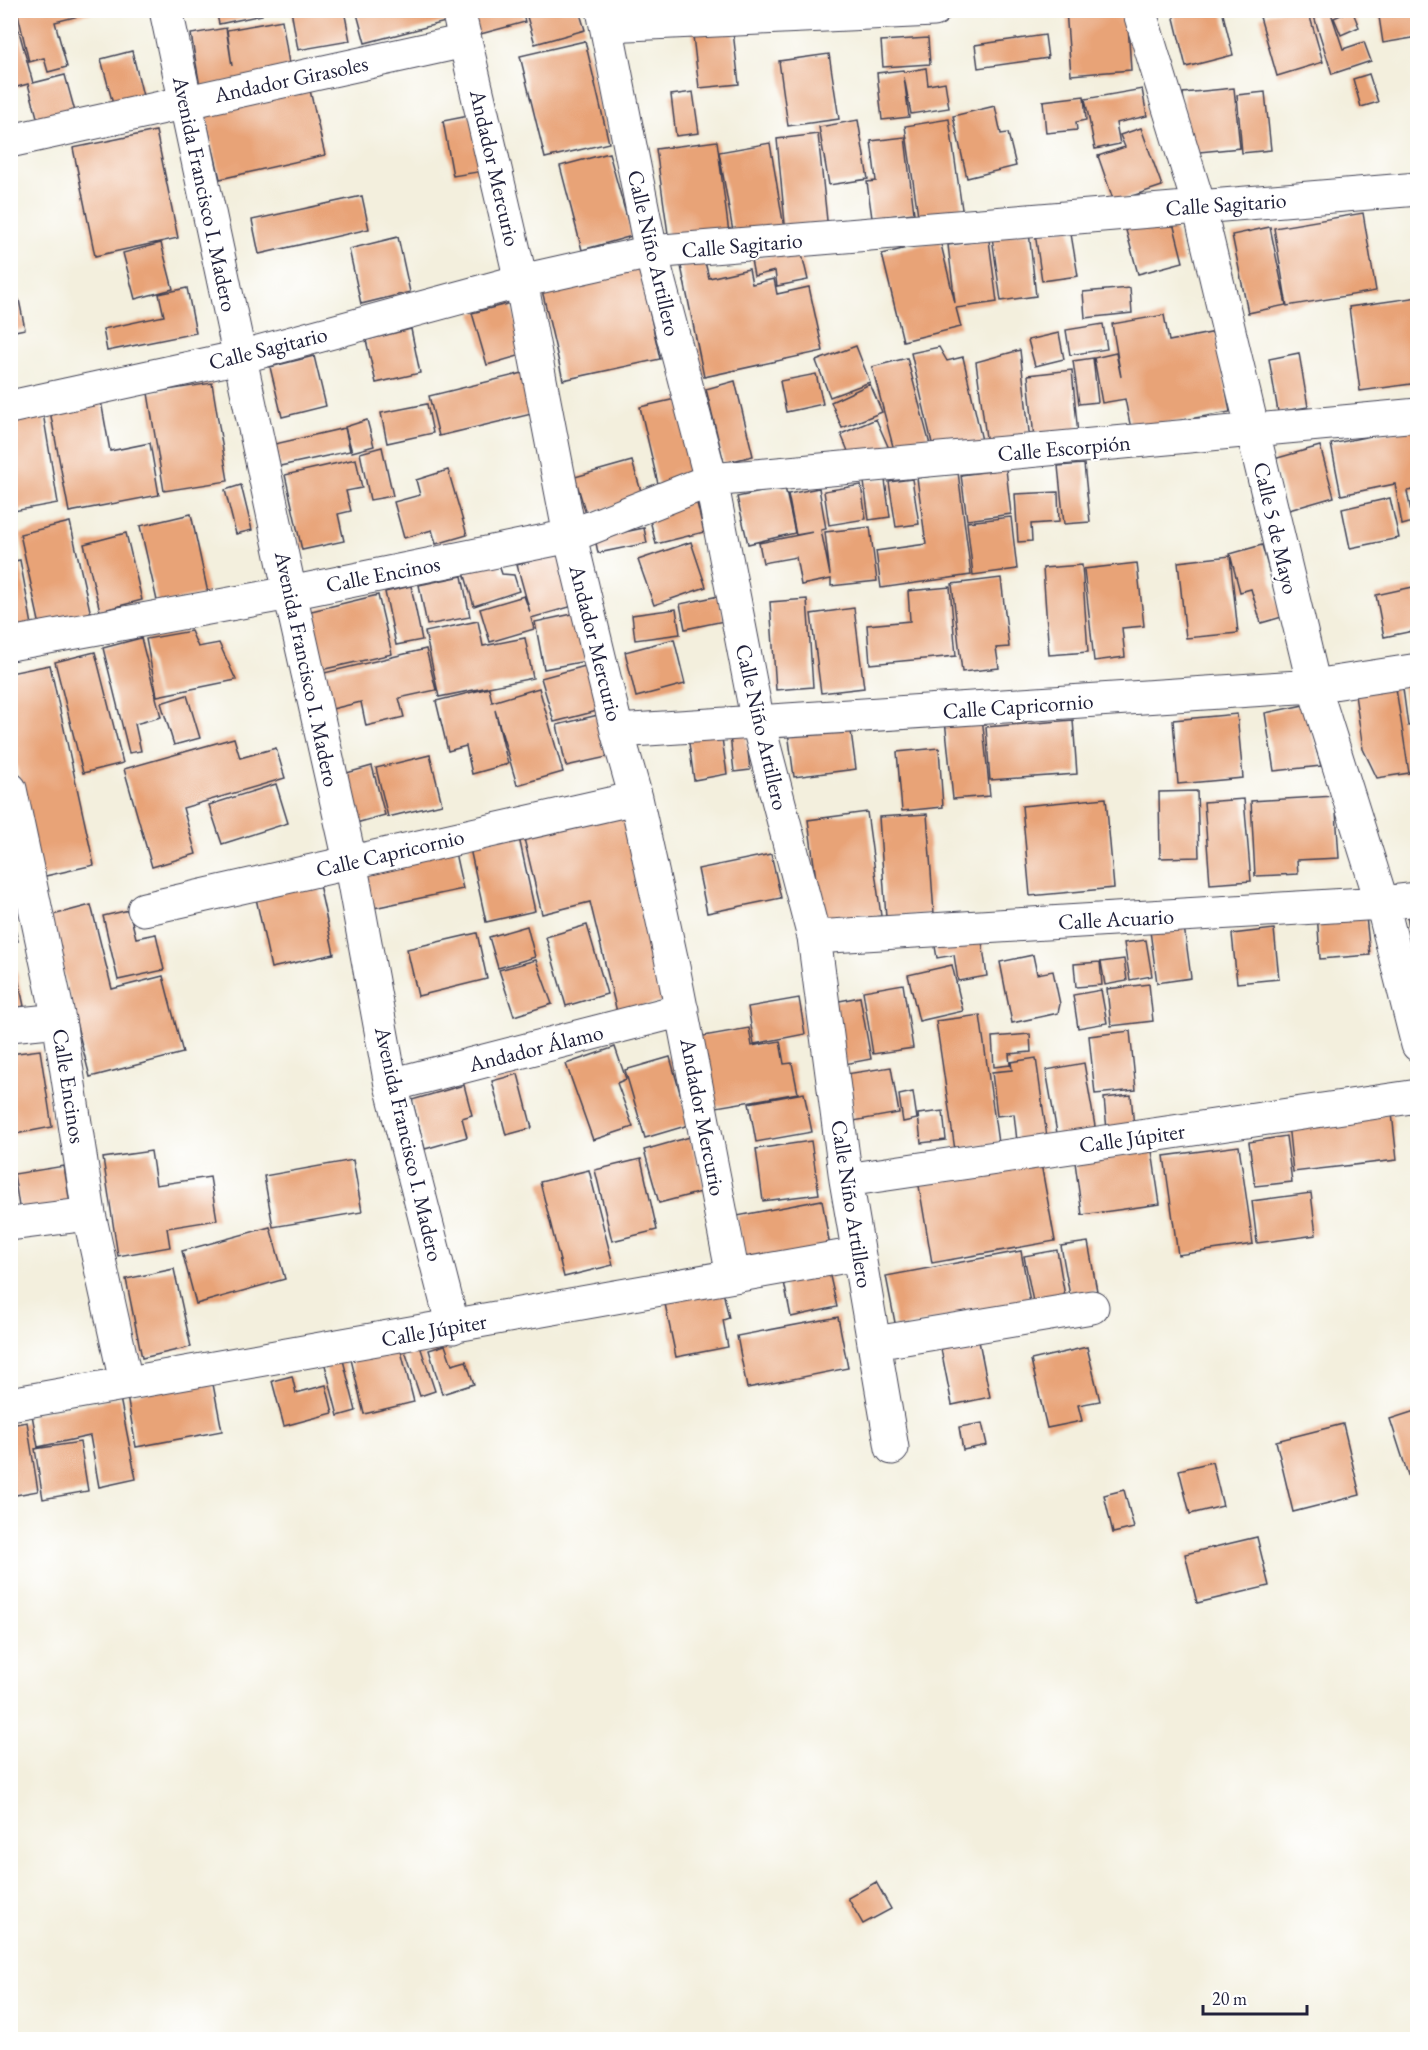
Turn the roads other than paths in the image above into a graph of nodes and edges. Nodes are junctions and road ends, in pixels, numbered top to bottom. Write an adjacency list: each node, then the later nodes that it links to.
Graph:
1 (166, 10): 6 (street, Avenida Francisco I. Madero)
2 (934, 10): 4 (street)
3 (1139, 10): 9 (street, Calle 5 de Mayo)
4 (605, 18): 10 (street, Calle Niño Artillero)
5 (461, 26): 6 (street, Andador Girasoles); 11 (street, Andador Mercurio)
6 (186, 102): 7 (street, Andador Girasoles); 12 (street, Avenida Francisco I. Madero)
7 (10, 141)
8 (1418, 189): 9 (street, Calle Sagitario)
9 (1199, 206): 10 (street, Calle Sagitario); 15 (street, Calle 5 de Mayo)
10 (651, 252): 11 (street, Calle Sagitario); 16 (street, Calle Niño Artillero)
11 (521, 281): 12 (street, Calle Sagitario); 17 (street, Andador Mercurio)
12 (240, 357): 13 (street, Calle Sagitario); 18 (street, Avenida Francisco I. Madero)
13 (10, 407)
14 (1418, 415): 15 (street, Calle Escorpión)
15 (1253, 431): 16 (street, Calle Escorpión); 21 (street, Calle 5 de Mayo)
16 (711, 480): 17 (street, Calle Encinos); 22 (street, Calle Niño Artillero)
17 (570, 536): 18 (street, Calle Encinos); 23 (street, Andador Mercurio)
18 (290, 592): 19 (street, Calle Encinos); 27 (street, Avenida Francisco I. Madero)
19 (10, 644)
20 (1418, 670): 21 (street, Calle Capricornio)
21 (1314, 686): 22 (street, Calle Capricornio); 29 (street, Calle 5 de Mayo)
22 (758, 723): 23 (street, Calle Capricornio); 31 (street, Calle Niño Artillero)
23 (617, 731): 25 (street, Andador Mercurio)
24 (10, 789): 26 (street, Calle Encinos)
25 (636, 798): 27 (street, Calle Capricornio); 32 (street, Andador Mercurio)
26 (16, 844): 33 (street, Calle Encinos)
27 (350, 861): 30 (street, Calle Capricornio); 36 (street, Avenida Francisco I. Madero)
28 (1418, 899): 29 (street, Calle Acuario)
29 (1382, 903): 31 (street, Calle Acuario); 35 (street, Calle 5 de Mayo)
30 (144, 909)
31 (814, 937): 38 (street, Calle Niño Artillero)
32 (682, 1010): 36 (street, Andador Álamo); 42 (street, Andador Mercurio)
33 (59, 1020): 34 (street); 39 (street, Calle Encinos)
34 (10, 1025)
35 (1418, 1045)
36 (391, 1085): 44 (street, Avenida Francisco I. Madero)
37 (1418, 1096): 38 (street, Calle Júpiter)
38 (846, 1180): 41 (street, Calle Niño Artillero)
39 (89, 1214): 40 (street); 46 (street, Calle Encinos)
40 (10, 1224)
41 (858, 1254): 42 (street, Calle Júpiter); 45 (street, Calle Niño Artillero)
42 (733, 1276): 44 (street, Calle Júpiter)
43 (1092, 1307): 45 (street)
44 (453, 1327): 46 (street, Calle Júpiter)
45 (875, 1342): 48 (street, Calle Niño Artillero)
46 (126, 1382): 47 (street, Calle Júpiter)
47 (10, 1404)
48 (892, 1448)

